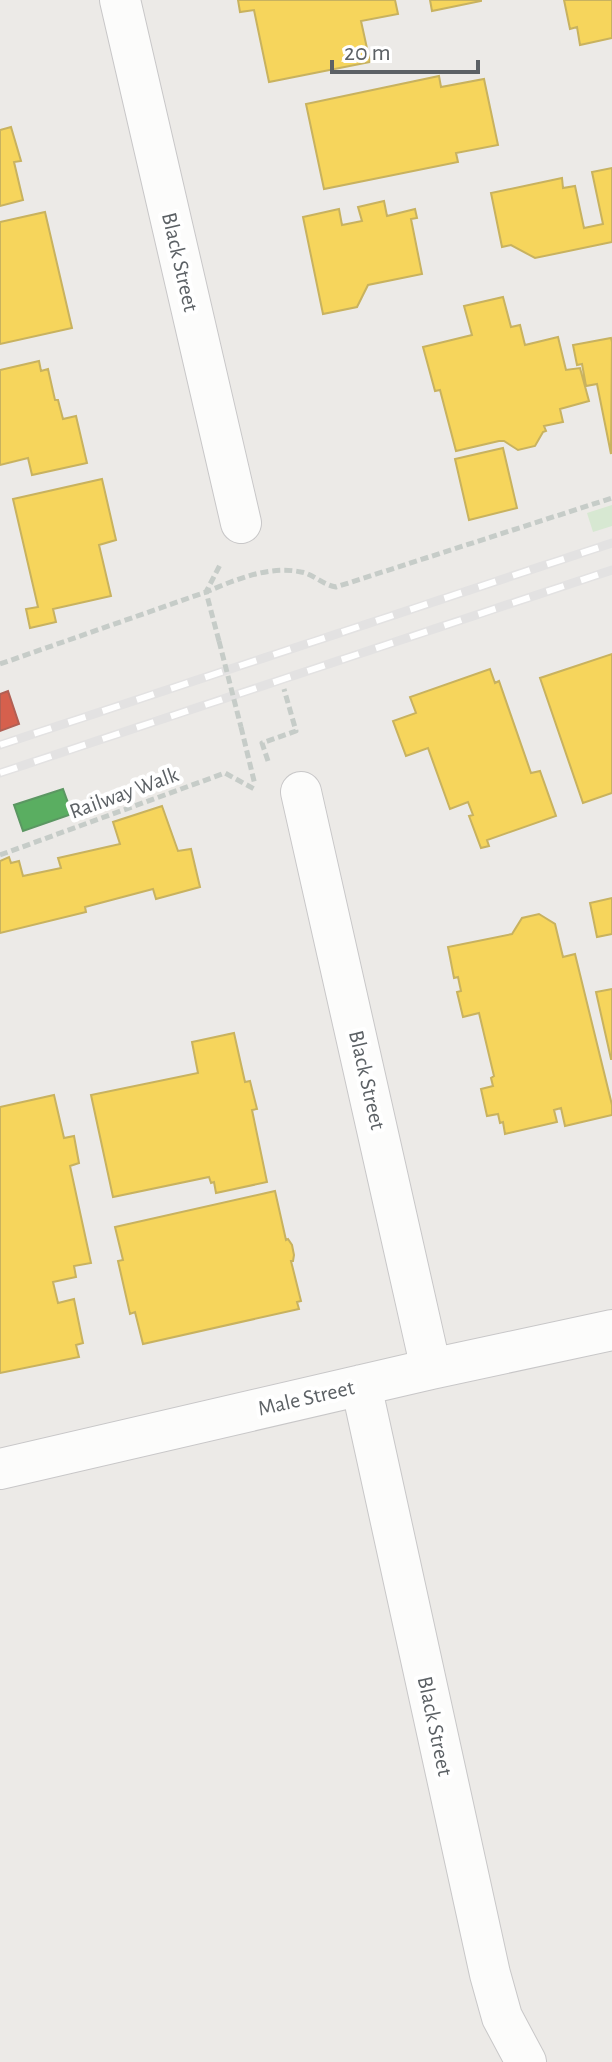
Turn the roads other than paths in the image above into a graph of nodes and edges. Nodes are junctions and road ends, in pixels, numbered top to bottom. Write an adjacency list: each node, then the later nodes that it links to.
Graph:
1 (120, 0): 2 (street, Black Street)
2 (241, 523)
3 (301, 792): 5 (street, Black Street)
4 (612, 1330): 5 (street, Male Street)
5 (431, 1369): 6 (street, Male Street)
6 (361, 1385): 7 (street, Male Street); 8 (street, Black Street)
7 (0, 1469)
8 (526, 2062)

